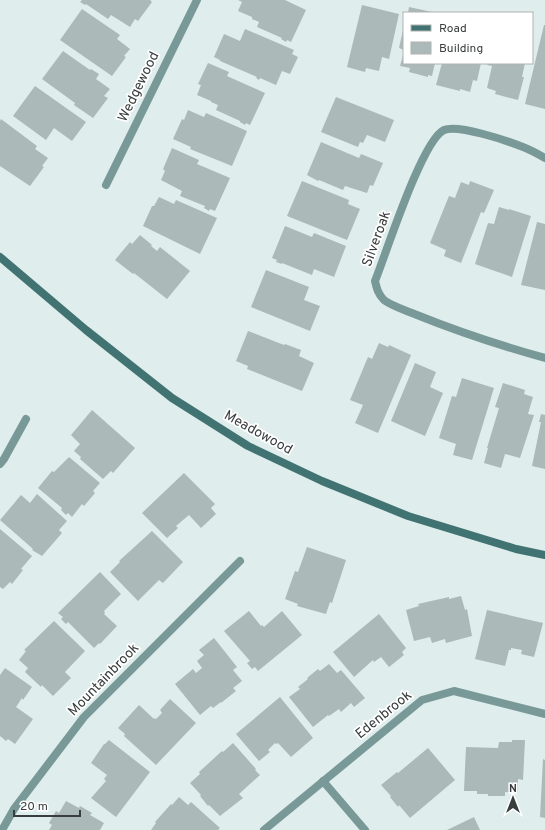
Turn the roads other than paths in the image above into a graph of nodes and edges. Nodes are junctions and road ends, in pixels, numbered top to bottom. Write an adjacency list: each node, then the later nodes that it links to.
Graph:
1 (197, 0): 3 (street, Wedgewood)
2 (545, 158): 5 (street, Silveroak)
3 (106, 185)
4 (0, 257): 8 (main road, Meadowood)
5 (545, 358)
6 (26, 419): 7 (street)
7 (0, 464)
8 (545, 555)
9 (240, 561): 12 (street, Mountainbrook)
10 (545, 714): 11 (street, Edenbrook)
11 (323, 781): 13 (street, Edenbrook); 14 (street)
12 (2, 830)
13 (264, 830)
14 (365, 830)

